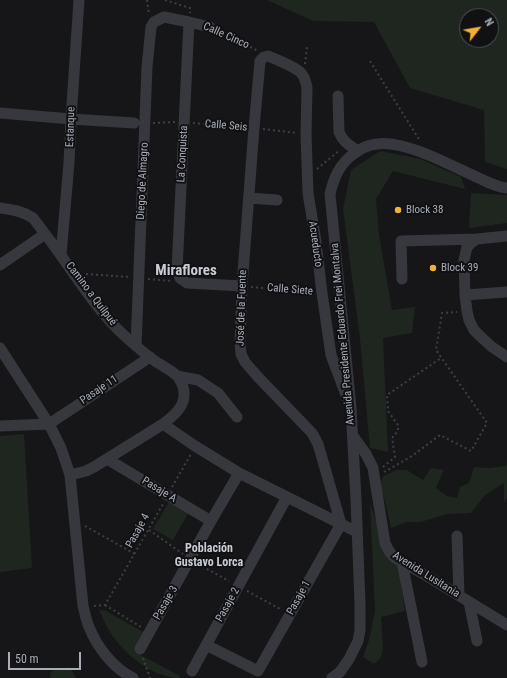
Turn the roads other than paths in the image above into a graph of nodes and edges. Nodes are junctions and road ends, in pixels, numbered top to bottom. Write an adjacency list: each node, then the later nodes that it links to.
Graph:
1 (78, 0): 8 (street, Estanque)
2 (158, 20): 3 (street, Calle Cinco); 9 (street, Diego de Almagro)
3 (189, 22): 4 (street, Calle Cinco); 21 (street, La Conquista)
4 (210, 27)
5 (304, 77): 12 (street, José de la Fuente); 29 (street, Acueducto)
6 (338, 96): 10 (street)
7 (0, 114): 8 (street)
8 (71, 119): 9 (street); 18 (street, Estanque)
9 (140, 123): 24 (street, Diego de Almagro)
10 (356, 153): 11 (street, Avenida Presidente Eduardo Frei Montalva); 29 (street, Avenida Presidente Eduardo Frei Montalva)
11 (507, 188)
12 (249, 198): 13 (street); 21 (street, José de la Fuente)
13 (277, 200)
14 (0, 208): 15 (street, Camino a Quilpué)
15 (45, 234): 18 (street, Camino a Quilpué); 19 (street)
16 (507, 236): 17 (street)
17 (477, 240): 20 (street); 23 (street)
18 (61, 255): 24 (street, Camino a Quilpué)
19 (0, 264)
20 (402, 278)
21 (242, 286): 40 (street, José de la Fuente)
22 (507, 292): 23 (street)
23 (465, 295): 27 (street)
24 (136, 346): 26 (street, Camino a Quilpué)
25 (0, 348): 31 (street)
26 (150, 357): 28 (street, Camino a Quilpué); 31 (street, Pasaje 11)
27 (507, 358)
28 (177, 376): 30 (street); 32 (street)
29 (351, 408): 34 (street, Avenida Presidente Eduardo Frei Montalva)
30 (238, 417)
31 (49, 424): 33 (street); 37 (street)
32 (163, 424): 35 (street); 36 (street)
33 (0, 426)
34 (353, 436): 41 (street, Avenida Presidente Eduardo Frei Montalva); 43 (street, Avenida Lusitania)
35 (107, 459): 37 (street); 39 (street, Pasaje A)
36 (239, 473): 38 (street); 39 (street, Pasaje 3)
37 (70, 475): 52 (street)
38 (287, 497): 40 (street); 48 (street, Pasaje 2)
39 (211, 521): 49 (street, Pasaje 3)
40 (341, 524): 41 (street); 48 (street, Pasaje 1)
41 (357, 532): 53 (street, Avenida Presidente Eduardo Frei Montalva)
42 (457, 536): 44 (street)
43 (402, 562): 44 (street, Avenida Lusitania); 50 (street)
44 (459, 595): 45 (street, Avenida Lusitania)
45 (469, 602): 46 (street, Avenida Lusitania); 47 (street)
46 (507, 625)
47 (477, 641)
48 (206, 645): 51 (street, Pasaje 2)
49 (140, 650)
50 (422, 662)
51 (192, 671)
52 (133, 678)
53 (332, 678)

